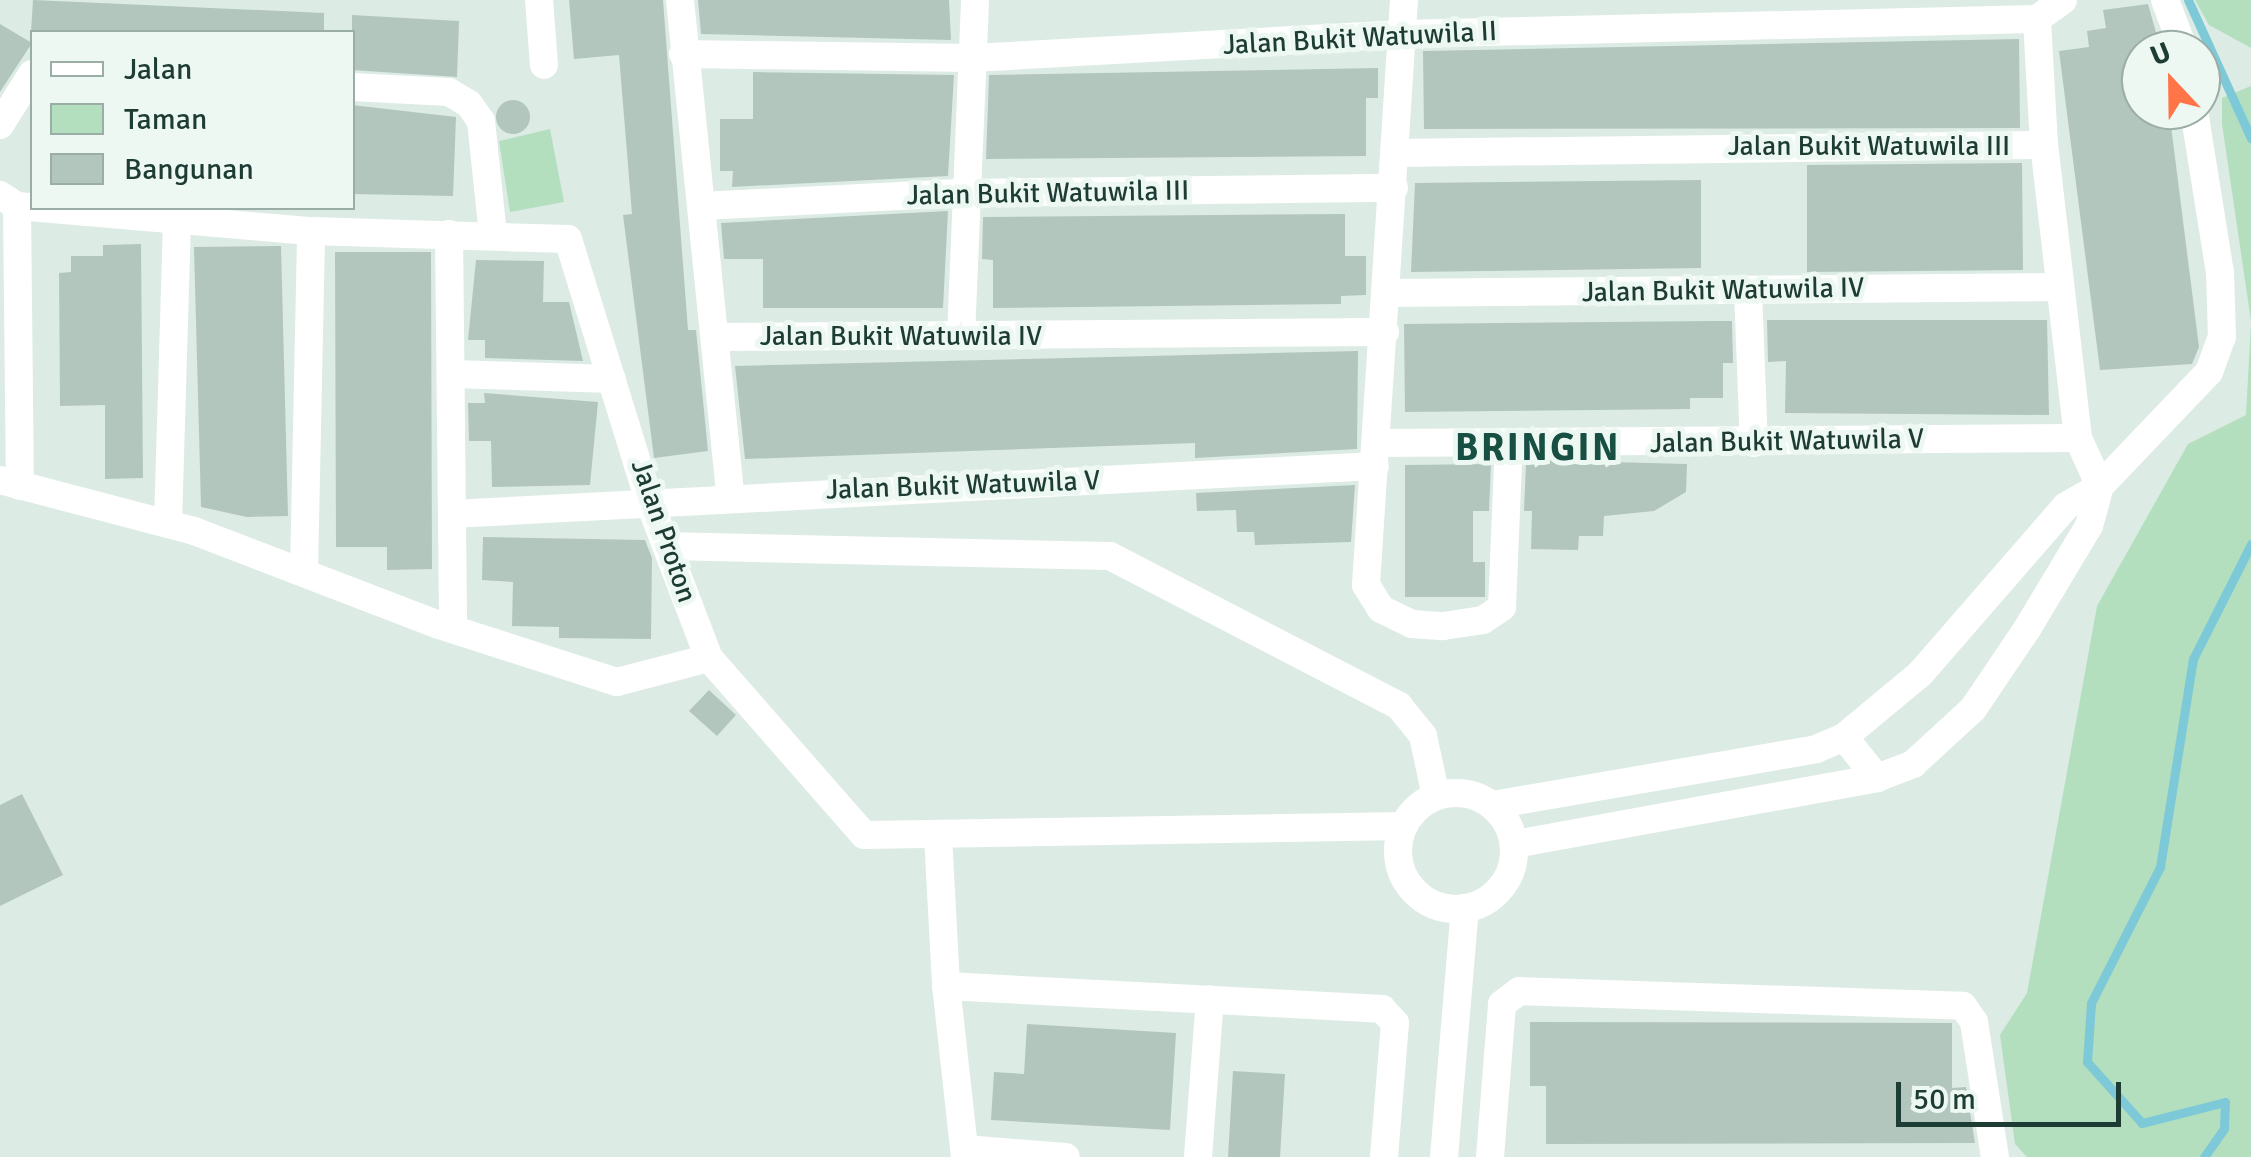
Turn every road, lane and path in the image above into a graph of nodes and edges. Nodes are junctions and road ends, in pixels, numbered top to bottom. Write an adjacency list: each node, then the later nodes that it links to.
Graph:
1 (539, 0): 12 (street)
2 (680, 0): 10 (street)
3 (975, 0): 11 (street)
4 (1404, 0): 9 (street)
5 (2064, 0): 7 (street)
6 (2165, 0): 8 (street)
7 (2037, 19): 9 (street, Jalan Bukit Watuwila II); 17 (street)
8 (2176, 30)
9 (1402, 34): 11 (street, Jalan Bukit Watuwila II); 18 (street)
10 (683, 54): 11 (street, Jalan Bukit Watuwila II); 21 (street)
11 (973, 58): 20 (street)
12 (544, 66)
13 (30, 77): 15 (street)
14 (355, 87): 26 (street)
15 (0, 125)
16 (2196, 130): 40 (street)
17 (2044, 145): 18 (street, Jalan Bukit Watuwila III); 27 (street)
18 (1394, 153): 19 (street)
19 (1394, 188): 20 (street, Jalan Bukit Watuwila III); 29 (street)
20 (963, 192): 21 (street, Jalan Bukit Watuwila III); 31 (street)
21 (702, 206): 32 (street)
22 (9, 215): 23 (street, Jalan Proton); 39 (street)
23 (176, 220): 24 (street, Jalan Proton); 44 (street)
24 (310, 232): 25 (street, Jalan Proton); 46 (street)
25 (450, 234): 26 (street, Jalan Proton); 33 (street)
26 (493, 235): 34 (street, Jalan Proton)
27 (2058, 287): 28 (street, Jalan Bukit Watuwila IV); 35 (street)
28 (1748, 290): 29 (street, Jalan Bukit Watuwila IV); 37 (street)
29 (1388, 293): 30 (street)
30 (1385, 332): 31 (street, Jalan Bukit Watuwila IV); 38 (street)
31 (961, 336): 32 (street, Jalan Bukit Watuwila IV)
32 (716, 338): 41 (street)
33 (450, 374): 34 (street); 43 (street)
34 (612, 379): 42 (street, Jalan Proton)
35 (2078, 438): 37 (street, Jalan Bukit Watuwila V); 40 (street)
36 (1508, 442): 37 (street, Jalan Bukit Watuwila V); 38 (street, Jalan Bukit Watuwila V); 38 (street)
37 (1754, 443)
38 (1376, 455): 41 (street, Jalan Bukit Watuwila V)
39 (10, 483): 44 (street)
40 (2100, 486): 49 (street); 50 (street)
41 (730, 494): 42 (street, Jalan Bukit Watuwila V)
42 (649, 501): 43 (street, Jalan Bukit Watuwila V); 45 (street, Jalan Proton)
43 (452, 514): 47 (street)
44 (168, 524): 46 (street)
45 (667, 546): 48 (street, Jalan Proton); 51 (street)
46 (304, 572): 47 (street)
47 (453, 629): 48 (street)
48 (709, 658): 54 (street, Jalan Proton)
49 (1844, 737): 50 (street); 52 (street)
50 (1877, 778): 55 (street)
51 (1436, 796): 52 (street); 53 (street)
52 (1493, 806): 55 (street)
53 (1404, 826): 54 (street, Jalan Proton); 56 (street)
54 (938, 836): 57 (street)
55 (1515, 844): 56 (street)
56 (1465, 908): 63 (street)
57 (946, 986): 58 (street); 59 (street)
58 (1210, 999): 61 (street); 62 (street)
59 (965, 1153): 60 (street)
60 (1066, 1157)
61 (1198, 1157)
62 (1384, 1157)
63 (1444, 1157)
64 (1490, 1157): 65 (street)
65 (1995, 1157)

